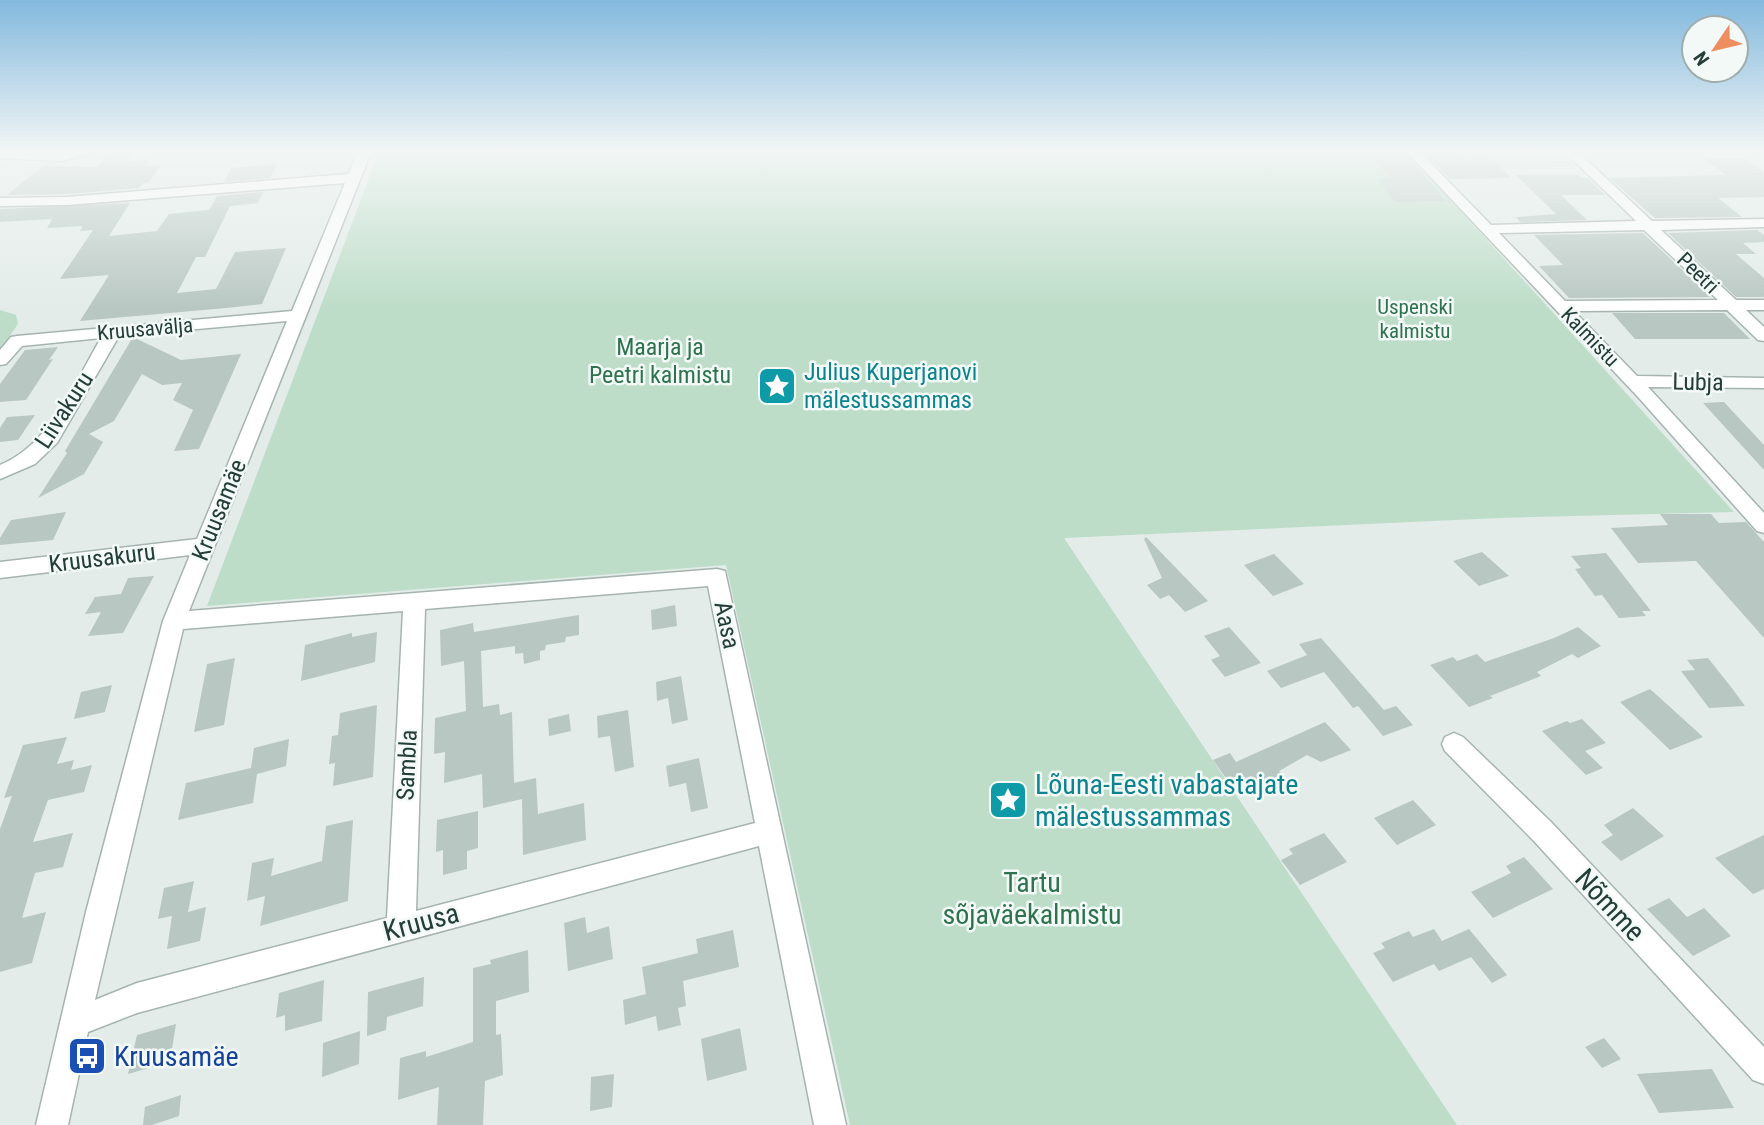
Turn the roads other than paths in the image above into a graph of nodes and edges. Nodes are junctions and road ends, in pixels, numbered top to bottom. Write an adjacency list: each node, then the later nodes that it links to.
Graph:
1 (342, 204): 10 (street, Kruusamäe)
2 (1466, 204): 6 (street, Kalmistu)
3 (1626, 204): 5 (street, Peetri)
4 (1764, 223): 5 (street)
5 (1648, 225): 6 (street); 7 (street, Peetri)
6 (1490, 229): 9 (street, Kalmistu)
7 (1731, 305): 8 (street); 9 (street); 12 (street, Peetri)
8 (1764, 305)
9 (1560, 306): 14 (street, Kalmistu)
10 (297, 315): 11 (street, Kruusavälja); 19 (street, Kruusamäe)
11 (114, 331): 13 (street, Kruusavälja); 16 (street, Liivakuru)
12 (1764, 336)
13 (0, 360)
14 (1632, 381): 15 (street, Lubja); 17 (street, Kalmistu)
15 (1764, 383)
16 (0, 472)
17 (1754, 505): 18 (street, Kalmistu)
18 (1764, 526)
19 (205, 546): 20 (street, Kruusakuru); 22 (street, Kruusamäe)
20 (0, 570)
21 (414, 601): 22 (street, Aasa); 24 (street, Aasa); 25 (street, Sambla)
22 (174, 621): 26 (street, Kruusamäe)
23 (1454, 744): 27 (street, Nõmme)
24 (770, 831): 25 (street, Kruusa); 29 (street, Aasa)
25 (401, 928): 26 (street, Kruusa)
26 (75, 1023): 28 (street, Kruusamäe)
27 (1764, 1069)
28 (52, 1125)
29 (830, 1125)

